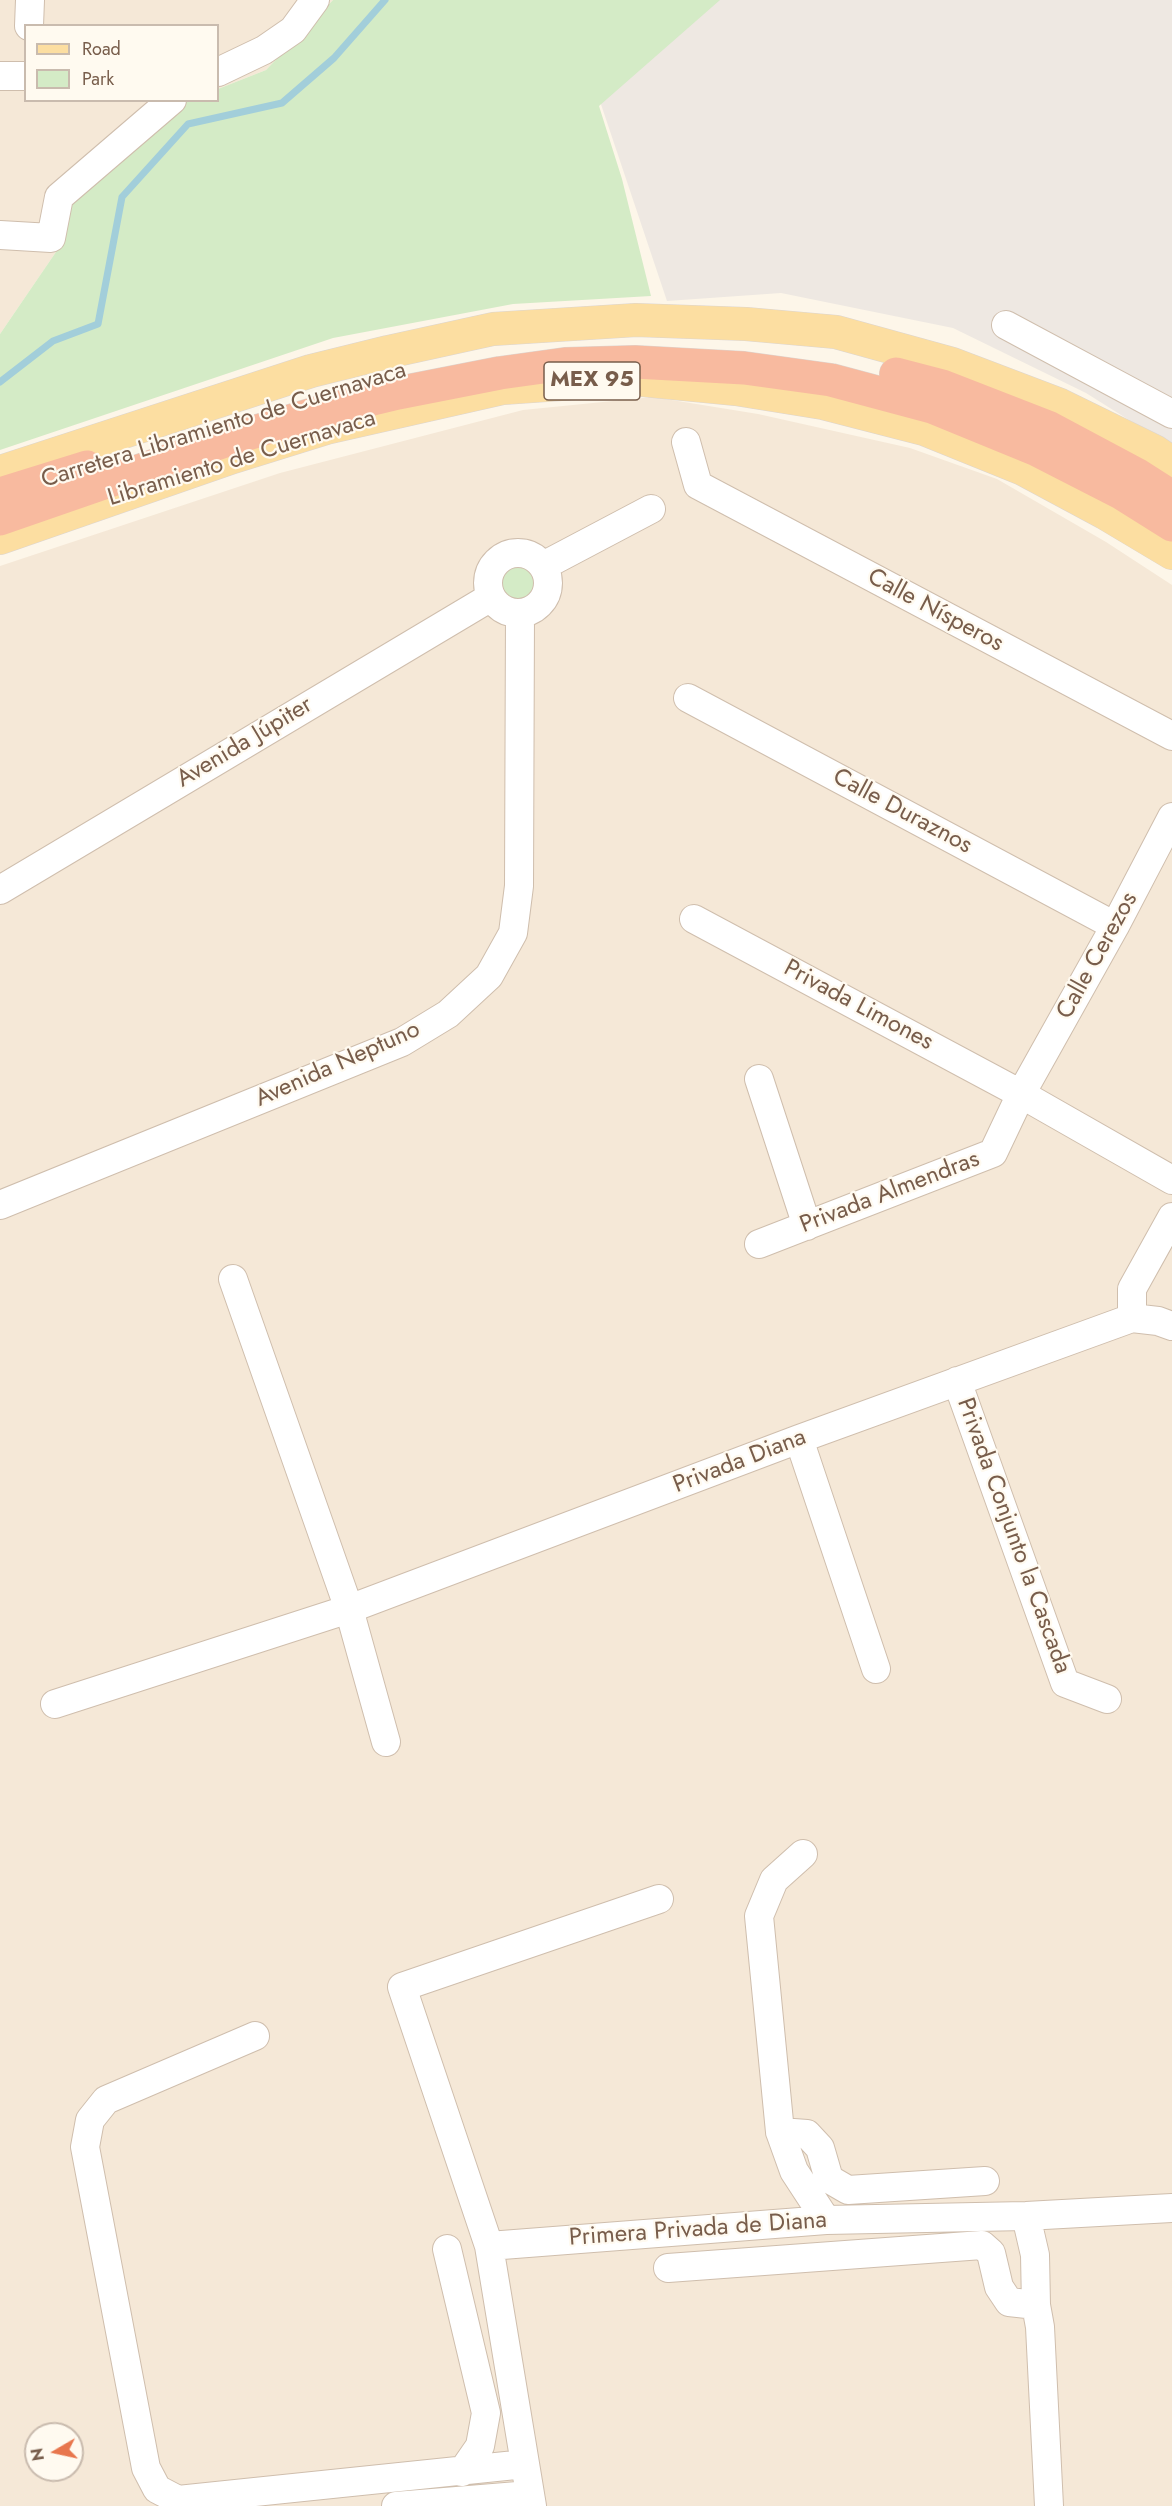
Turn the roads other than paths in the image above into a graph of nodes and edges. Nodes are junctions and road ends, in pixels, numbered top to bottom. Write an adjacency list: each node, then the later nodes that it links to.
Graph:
1 (30, 0): 3 (street)
2 (313, 1): 4 (street)
3 (29, 24)
4 (219, 72)
5 (0, 76): 6 (street)
6 (24, 76)
7 (170, 102): 8 (street)
8 (0, 235)
9 (1006, 325): 10 (street)
10 (1172, 414)
11 (686, 442): 25 (street, Calle Nísperos)
12 (1172, 463): 13 (main road)
13 (0, 472)
14 (0, 494): 15 (highway, Carretera Libramiento de Cuernavaca / MEX 95)
15 (1172, 497)
16 (651, 509): 21 (street)
17 (0, 519): 18 (highway, Carretera Libramiento de Cuernavaca / MEX 95)
18 (1172, 525)
19 (0, 538): 20 (main road, Libramiento de Cuernavaca / MEX 95)
20 (1172, 553)
21 (543, 566): 22 (street); 23 (street)
22 (491, 597): 23 (street); 27 (street, Avenida Júpiter)
23 (520, 614): 33 (street, Avenida Neptuno)
24 (688, 698): 29 (street, Calle Duraznos)
25 (1172, 736)
26 (1172, 817): 29 (street, Calle Cerezos)
27 (0, 890)
28 (694, 919): 31 (street, Privada Limones)
29 (1115, 926): 31 (street, Calle Cerezos)
30 (759, 1079): 35 (street)
31 (1021, 1094): 32 (street, Privada Limones); 35 (street, Privada Almendras)
32 (1172, 1180)
33 (0, 1205)
34 (1172, 1217): 38 (street)
35 (807, 1226): 36 (street, Privada Almendras)
36 (759, 1244)
37 (233, 1278): 42 (street)
38 (1132, 1317): 39 (street); 40 (street, Privada Diana)
39 (1172, 1326)
40 (957, 1381): 41 (street, Privada Diana); 44 (street, Privada Conjunto la Cascada)
41 (799, 1439): 42 (street, Privada Diana); 43 (street)
42 (349, 1609): 45 (street, Privada Diana); 46 (street)
43 (876, 1668)
44 (1107, 1700)
45 (55, 1704)
46 (386, 1742)
47 (803, 1854): 50 (street)
48 (659, 1899): 55 (street)
49 (255, 2036): 60 (street)
50 (780, 2132): 51 (street); 54 (street)
51 (985, 2181)
52 (1172, 2208): 53 (street, Primera Privada de Diana)
53 (1026, 2216): 54 (street, Primera Privada de Diana); 58 (street)
54 (826, 2220): 55 (street, Primera Privada de Diana)
55 (489, 2246): 59 (street)
56 (447, 2249): 60 (street)
57 (668, 2268): 58 (street)
58 (1035, 2305): 64 (street)
59 (525, 2464): 60 (street); 61 (street)
60 (462, 2472)
61 (531, 2500): 62 (street)
62 (496, 2502): 63 (street)
63 (396, 2506)
64 (1049, 2506)

